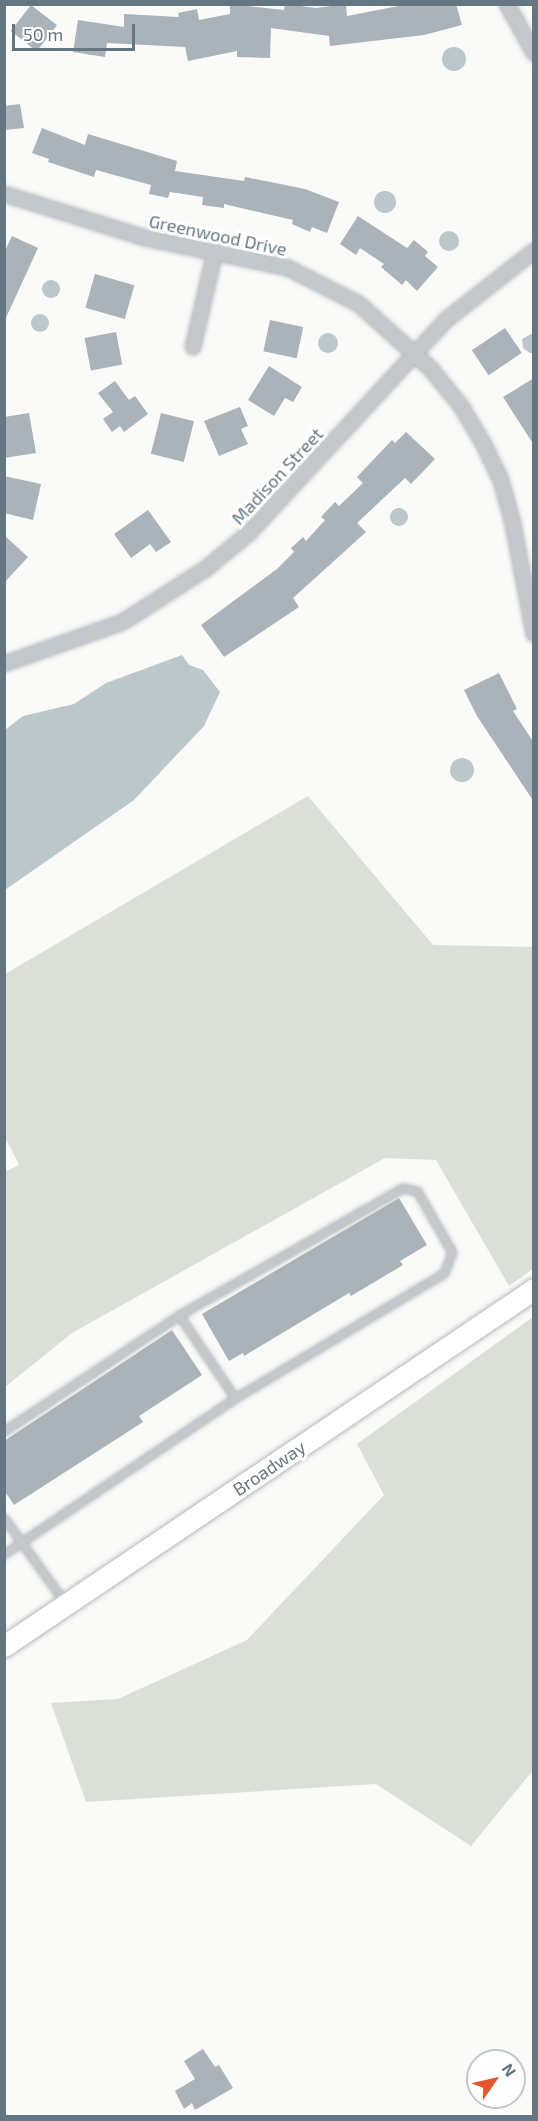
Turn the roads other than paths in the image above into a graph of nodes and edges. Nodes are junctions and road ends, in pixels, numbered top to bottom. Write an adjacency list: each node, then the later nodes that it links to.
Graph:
1 (507, 4): 2 (street)
2 (534, 52)
3 (4, 194): 5 (street, Greenwood Drive)
4 (534, 251): 7 (street, Madison Street)
5 (215, 252): 6 (street); 7 (street, Greenwood Drive)
6 (194, 347)
7 (416, 352): 8 (street, Greenwood Drive); 9 (street, Madison Street)
8 (534, 634)
9 (4, 664)
10 (534, 1289): 17 (main road, Broadway)
11 (179, 1315): 12 (lane); 12 (lane); 13 (lane)
12 (235, 1398): 15 (lane)
13 (4, 1431)
14 (4, 1518): 15 (lane)
15 (21, 1541): 16 (lane); 17 (lane)
16 (4, 1554)
17 (66, 1605): 18 (main road, Broadway)
18 (4, 1646)

